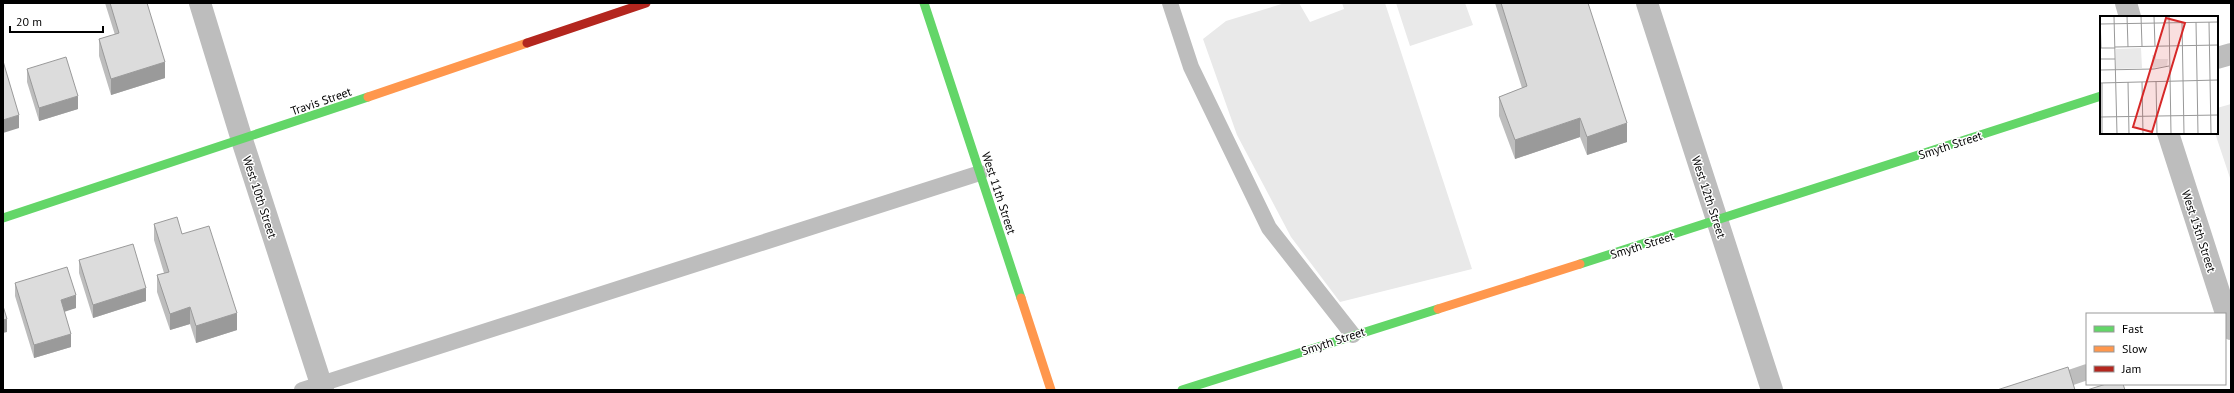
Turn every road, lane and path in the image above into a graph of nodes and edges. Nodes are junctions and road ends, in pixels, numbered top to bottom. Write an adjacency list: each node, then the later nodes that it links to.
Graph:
1 (200, 3): 12 (street, West 10th Street)
2 (646, 3): 12 (street, Travis Street)
3 (924, 3): 13 (street, West 11th Street)
4 (1170, 3): 17 (lane)
5 (1647, 3): 15 (street, West 12th Street)
6 (2126, 3): 7 (street)
7 (2130, 16)
8 (2231, 54): 9 (street)
9 (2218, 58)
10 (2100, 96): 15 (street, Smyth Street)
11 (2168, 134): 16 (street, West 13th Street)
12 (242, 140): 14 (street, Travis Street); 19 (street, West 10th Street)
13 (980, 173): 19 (lane); 20 (street, West 11th Street)
14 (3, 218)
15 (1716, 221): 17 (street, Smyth Street); 22 (street, West 12th Street)
16 (2224, 313)
17 (1353, 335): 21 (street, Smyth Street)
18 (2086, 372): 23 (lane)
19 (315, 388)
20 (1051, 390)
21 (1182, 390)
22 (1772, 390)
23 (2034, 390)

